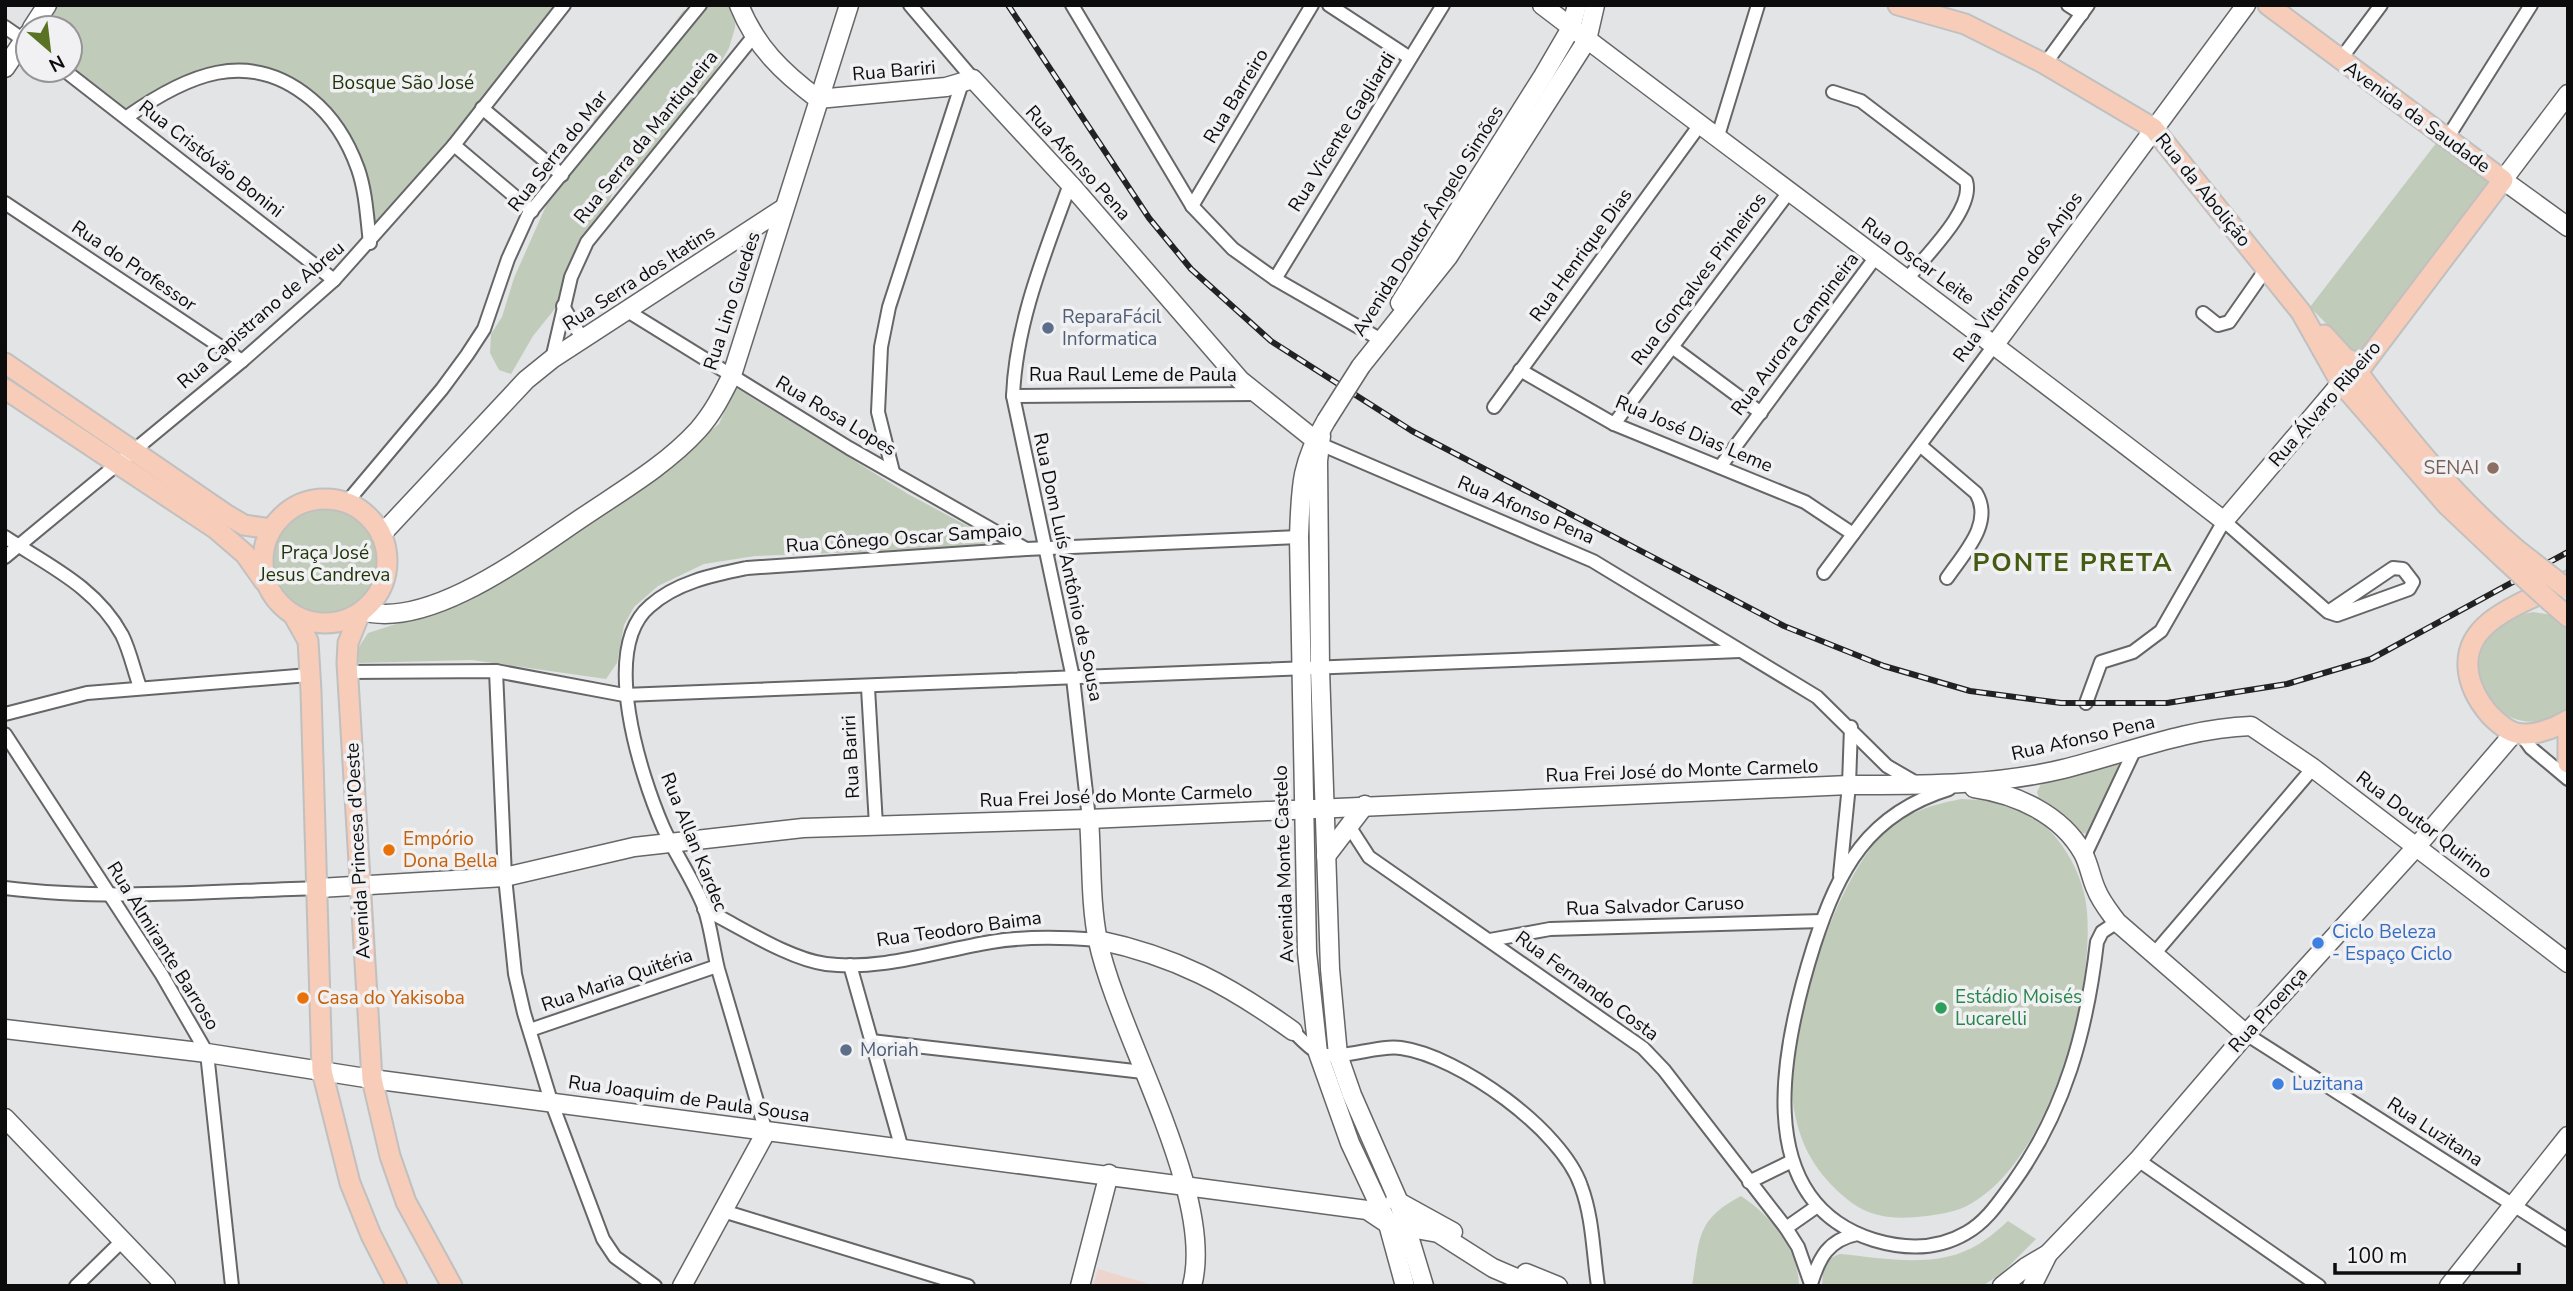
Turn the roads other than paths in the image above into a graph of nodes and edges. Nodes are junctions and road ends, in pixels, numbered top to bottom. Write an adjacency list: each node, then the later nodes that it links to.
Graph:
1 (564, 5): 32 (street, Rua Capistrano de Abreu)
2 (700, 5): 39 (street, Rua Serra do Mar)
3 (739, 5): 22 (main road)
4 (849, 5): 31 (main road, Rua Lino Guedes)
5 (910, 5): 27 (street, Rua Afonso Pena)
6 (1072, 5): 44 (street)
7 (1312, 5): 44 (street, Rua Barreiro)
8 (1329, 5): 24 (street)
9 (1443, 5): 24 (street, Rua Vicente Gagliardi)
10 (1542, 5): 21 (main road, Rua Oscar Leite)
11 (1577, 5): 21 (main road, Avenida Doutor Ângelo Simões)
12 (1595, 5): 23 (main road, Avenida Doutor Ângelo Simões)
13 (1758, 5): 36 (street)
14 (1898, 5): 26 (main road, Rua da Abolição)
15 (2068, 5): 20 (street)
16 (2246, 5): 35 (main road, Rua Vitoriano dos Anjos)
17 (2268, 5): 25 (main road, Avenida da Saudade)
18 (2381, 5): 25 (street)
19 (2531, 5): 37 (street)
20 (2085, 10): 26 (street)
21 (1571, 28): 23 (main road, Rua Oscar Leite); 63 (main road, Avenida Doutor Ângelo Simões)
22 (753, 37): 31 (main road); 56 (street, Rua Serra da Mantiqueira)
23 (1587, 40): 34 (main road, Rua Oscar Leite); 63 (main road, Avenida Doutor Ângelo Simões)
24 (1410, 58): 54 (street, Rua Vicente Gagliardi)
25 (2340, 60): 37 (main road, Avenida da Saudade)
26 (2045, 64): 35 (main road, Rua da Abolição)
27 (967, 81): 31 (main road, Rua Bariri); 41 (main road, Rua Afonso Pena); 82 (street)
28 (83, 84): 33 (street, Rua Cristóvão Bonini)
29 (1833, 92): 53 (street)
30 (2568, 94): 40 (main road, Rua Álvaro Ribeiro)
31 (818, 99): 45 (main road, Rua Lino Guedes)
32 (482, 108): 38 (street, Rua Capistrano de Abreu); 39 (street)
33 (127, 117): 49 (street); 55 (street, Rua Cristóvão Bonini)
34 (1699, 126): 36 (main road, Rua Oscar Leite); 68 (street, Rua Henrique Dias)
35 (2153, 128): 52 (main road, Rua da Abolição); 61 (main road, Rua Vitoriano dos Anjos)
36 (1717, 139): 42 (main road, Rua Oscar Leite)
37 (2446, 140): 40 (main road, Avenida da Saudade)
38 (454, 145): 46 (street); 49 (street, Rua Capistrano de Abreu)
39 (562, 175): 46 (street, Rua Serra do Mar)
40 (2503, 180): 47 (main road, Avenida da Saudade); 67 (main road, Rua Álvaro Ribeiro)
41 (1070, 184): 72 (main road, Rua Afonso Pena); 73 (street, Rua Dom Luís Antônio de Sousa)
42 (1789, 192): 50 (main road, Rua Oscar Leite); 62 (street, Rua Gonçalves Pinheiros)
43 (5, 203): 65 (street, Rua do Professor)
44 (1192, 206): 54 (street)
45 (784, 208): 48 (main road, Rua Serra dos Itatins); 51 (main road, Rua Lino Guedes)
46 (532, 211): 83 (street, Rua Serra do Mar)
47 (2568, 227)
48 (745, 234): 51 (main road); 57 (main road, Rua Serra dos Itatins)
49 (370, 243): 55 (street, Rua Capistrano de Abreu)
50 (1875, 258): 53 (main road, Rua Oscar Leite); 75 (street, Rua Aurora Campineira)
51 (765, 269): 69 (main road, Rua Lino Guedes)
52 (2266, 269): 58 (main road, Rua da Abolição); 59 (street)
53 (1908, 278): 61 (main road, Rua Oscar Leite)
54 (1275, 279): 63 (street)
55 (334, 280): 65 (street, Rua Capistrano de Abreu)
56 (563, 306): 60 (street); 64 (street, Rua Serra da Mantiqueira)
57 (629, 312): 60 (main road, Rua Serra dos Itatins); 69 (street, Rua Rosa Lopes)
58 (2301, 312): 67 (main road); 70 (main road, Rua da Abolição)
59 (2203, 313)
60 (583, 340): 64 (main road, Rua Serra dos Itatins)
61 (1996, 343): 78 (street, Rua Vitoriano dos Anjos); 84 (main road, Rua Oscar Leite)
62 (1672, 347): 75 (street); 76 (street, Rua Gonçalves Pinheiros)
63 (1373, 350): 77 (main road, Avenida Monte Castelo, bridge)
64 (552, 359): 87 (main road)
65 (242, 361): 79 (street, Rua Capistrano de Abreu)
66 (5, 363): 79 (main road)
67 (2360, 368): 70 (main road, Rua Álvaro Ribeiro); 93 (main road)
68 (1520, 370): 74 (street, Rua Henrique Dias); 76 (street, Rua José Dias Leme)
69 (732, 375): 82 (street, Rua Rosa Lopes); 99 (main road, Rua Lino Guedes)
70 (2341, 383): 84 (main road, Rua Álvaro Ribeiro); 93 (main road, Rua da Abolição)
71 (5, 389): 80 (main road)
72 (1254, 394): 73 (street, Rua Raul Leme de Paula); 77 (main road, Rua Afonso Pena)
73 (1013, 396): 91 (street, Rua Dom Luís Antônio de Sousa)
74 (1494, 407)
75 (1760, 413): 81 (street, Rua Aurora Campineira)
76 (1614, 424): 81 (street, Rua José Dias Leme)
77 (1320, 433): 89 (main road, Avenida Monte Castelo); 104 (street, Rua Afonso Pena); 106 (main road)
78 (1921, 446): 86 (street, Rua Vitoriano dos Anjos); 96 (street)
79 (133, 451): 80 (street, Rua Capistrano de Abreu); 85 (main road)
80 (116, 465): 90 (street, Rua Capistrano de Abreu); 97 (main road)
81 (1720, 467): 86 (street, Rua José Dias Leme)
82 (893, 472): 92 (street, Rua Rosa Lopes)
83 (347, 502): 85 (main road); 87 (main road)
84 (2224, 521): 100 (street, Rua Oscar Leite); 114 (street, Rua Álvaro Ribeiro)
85 (271, 529): 97 (main road)
86 (1853, 534): 95 (street, Rua Vitoriano dos Anjos)
87 (381, 535): 99 (main road)
88 (5, 537): 90 (street)
89 (1299, 537): 91 (street, Rua Cônego Oscar Sampaio); 105 (main road, Avenida Monte Castelo)
90 (19, 546): 94 (street, Rua Capistrano de Abreu); 111 (street)
91 (1044, 548): 92 (street, Rua Cônego Oscar Sampaio); 110 (street, Rua Dom Luís Antônio de Sousa)
92 (1026, 549): 103 (street, Rua Cônego Oscar Sampaio)
93 (2510, 554): 98 (main road, bridge); 102 (main road, bridge)
94 (5, 557)
95 (1824, 573)
96 (1947, 578)
97 (265, 582): 101 (main road)
98 (2567, 586): 120 (main road)
99 (361, 612): 101 (main road); 108 (main road, Avenida Princesa d'Oeste)
100 (2328, 612): 100 (street)
101 (294, 616): 109 (main road, Avenida Princesa d'Oeste)
102 (2568, 617)
103 (629, 646): 113 (street, Rua Allan Kardec)
104 (1740, 651): 106 (street); 118 (street, Rua Afonso Pena)
105 (1300, 669): 106 (street); 110 (street); 131 (main road, Avenida Monte Castelo)
106 (1321, 669): 130 (main road)
107 (496, 671): 108 (street); 113 (street); 140 (street)
108 (348, 672): 141 (main road, Avenida Princesa d'Oeste)
109 (309, 675): 111 (street); 143 (main road, Avenida Princesa d'Oeste)
110 (1073, 678): 112 (street); 132 (street, Rua Dom Luís Antônio de Sousa)
111 (140, 687): 115 (street)
112 (868, 688): 113 (street); 133 (street, Rua Bariri)
113 (624, 695): 135 (street, Rua Allan Kardec)
114 (2086, 703)
115 (5, 714)
116 (2568, 720): 120 (main road)
117 (2251, 726): 122 (main road, Rua Afonso Pena); 124 (main road, Rua Doutor Quirino)
118 (1851, 727): 126 (street); 127 (street, Rua Afonso Pena)
119 (2568, 727): 123 (main road)
120 (2517, 733): 125 (street); 136 (main road, Rua Proença)
121 (5, 734): 144 (street, Rua Almirante Barroso)
122 (2135, 749): 128 (main road, Rua Afonso Pena); 137 (street)
123 (2568, 763)
124 (2313, 768): 136 (main road, Rua Doutor Quirino); 150 (street)
125 (2568, 779)
126 (1849, 785): 127 (main road, Rua Frei José do Monte Carmelo); 129 (main road, Rua Frei José do Monte Carmelo); 139 (street)
127 (1920, 785): 128 (main road, Rua Afonso Pena)
128 (1960, 786): 137 (main road); 139 (street)
129 (1365, 805): 130 (main road, Rua Frei José do Monte Carmelo); 134 (main road)
130 (1325, 808): 131 (main road, Rua Frei José do Monte Carmelo); 138 (main road)
131 (1303, 809): 132 (main road, Rua Frei José do Monte Carmelo); 160 (main road, Avenida Monte Castelo)
132 (1089, 819): 133 (main road, Rua Frei José do Monte Carmelo); 148 (main road, Rua Dom Luís Antônio de Sousa)
133 (876, 825): 135 (main road, Rua Frei José do Monte Carmelo)
134 (1349, 826): 138 (main road); 149 (street, Rua Fernando Costa)
135 (670, 841): 140 (main road, Rua Frei José do Monte Carmelo); 145 (street, Rua Allan Kardec)
136 (2417, 846): 151 (main road, Rua Doutor Quirino); 157 (main road, Rua Proença)
137 (2085, 855): 147 (main road)
138 (1326, 856): 161 (main road)
139 (1840, 876): 146 (street)
140 (505, 877): 141 (main road, Rua Frei José do Monte Carmelo); 155 (street)
141 (360, 886): 143 (main road, Rua Frei José do Monte Carmelo); 164 (main road, Avenida Princesa d'Oeste)
142 (5, 888): 144 (street)
143 (319, 888): 144 (street); 162 (main road, Avenida Princesa d'Oeste)
144 (109, 897): 159 (street, Rua Almirante Barroso)
145 (704, 909): 152 (street, Rua Teodoro Baima); 153 (street, Rua Allan Kardec)
146 (1822, 921): 149 (street, Rua Salvador Caruso); 171 (street)
147 (2117, 922): 150 (main road); 183 (street)
148 (1098, 940): 152 (street, Rua Teodoro Baima); 156 (main road, Rua Teodoro Baima); 163 (main road, Rua Dom Luís Antônio de Sousa)
149 (1490, 940): 173 (street, Rua Fernando Costa)
150 (2154, 954): 157 (main road)
151 (2568, 963)
152 (850, 965): 158 (street)
153 (718, 966): 155 (street, Rua Maria Quitéria); 167 (street, Rua Allan Kardec)
154 (5, 1029): 159 (main road, Rua Joaquim de Paula Sousa)
155 (530, 1030): 165 (street)
156 (1293, 1031): 160 (street)
157 (2246, 1034): 170 (main road, Rua Proença); 177 (street, Rua Luzitana)
158 (871, 1041): 163 (street); 169 (street)
159 (207, 1053): 162 (main road, Rua Joaquim de Paula Sousa); 191 (street, Rua Almirante Barroso)
160 (1318, 1053): 161 (street); 176 (main road, Avenida Monte Castelo)
161 (1338, 1055): 175 (main road); 203 (street)
162 (322, 1071): 164 (main road, Rua Joaquim de Paula Sousa); 192 (main road, Avenida Princesa d'Oeste)
163 (1143, 1072): 174 (main road, Rua Dom Luís Antônio de Sousa)
164 (372, 1079): 165 (main road, Rua Joaquim de Paula Sousa); 193 (main road, Avenida Princesa d'Oeste)
165 (551, 1101): 167 (main road, Rua Joaquim de Paula Sousa); 194 (street)
166 (5, 1118): 185 (main road)
167 (766, 1132): 169 (main road, Rua Joaquim de Paula Sousa); 179 (main road)
168 (2568, 1136): 177 (main road)
169 (902, 1149): 172 (main road, Rua Joaquim de Paula Sousa)
170 (2138, 1160): 186 (main road, Rua Proença); 205 (street)
171 (1793, 1161): 173 (street); 178 (street)
172 (1109, 1174): 174 (main road, Rua Joaquim de Paula Sousa); 197 (main road)
173 (1749, 1182): 182 (street, Rua Fernando Costa)
174 (1186, 1184): 176 (main road, Rua Joaquim de Paula Sousa); 198 (main road, Rua Dom Luís Antônio de Sousa)
175 (1398, 1199): 176 (main road, Rua Joaquim de Paula Sousa); 181 (main road); 202 (main road)
176 (1373, 1206): 180 (main road, Avenida Monte Castelo)
177 (2514, 1206): 184 (street, Rua Luzitana); 206 (main road)
178 (1816, 1208): 182 (street); 183 (street)
179 (723, 1212): 195 (main road); 196 (street)
180 (1388, 1224): 181 (main road); 199 (main road, Avenida Monte Castelo)
181 (1408, 1227): 200 (main road); 201 (main road)
182 (1786, 1228): 187 (street, Rua Fernando Costa)
183 (1857, 1234): 187 (street, Rua Fernando Costa)
184 (2568, 1240)
185 (122, 1241): 189 (street); 190 (main road)
186 (2048, 1254): 188 (main road, Rua Proença); 204 (main road, Rua Proença)
187 (1811, 1285)
188 (2035, 1285)
189 (76, 1286)
190 (166, 1286)
191 (232, 1286)
192 (397, 1286)
193 (452, 1286)
194 (655, 1286)
195 (682, 1286)
196 (968, 1286)
197 (1080, 1286)
198 (1192, 1286)
199 (1405, 1286)
200 (1424, 1286)
201 (1535, 1286)
202 (1558, 1286)
203 (1598, 1286)
204 (2003, 1286)
205 (2319, 1286)
206 (2449, 1286)

